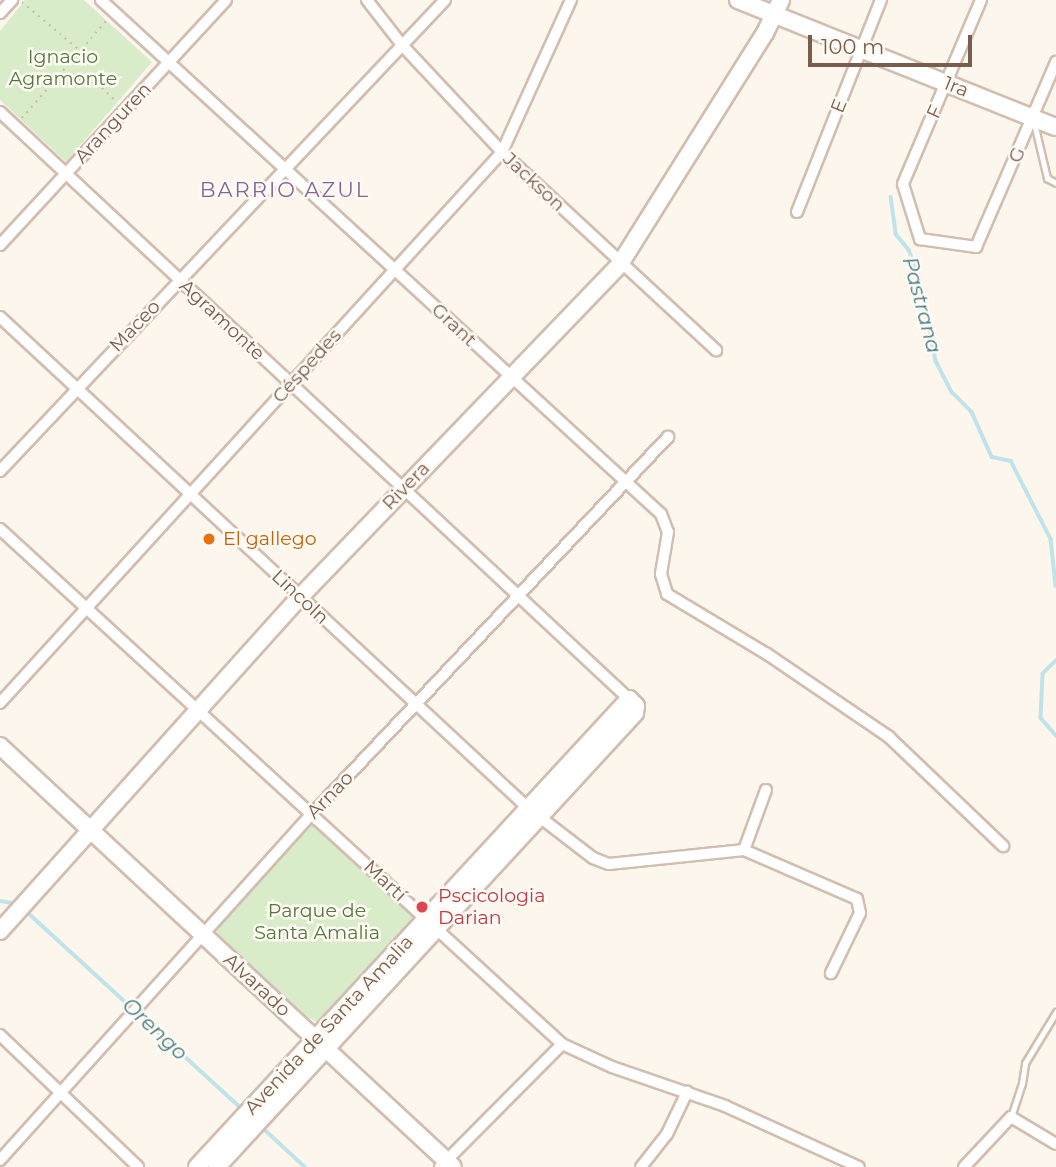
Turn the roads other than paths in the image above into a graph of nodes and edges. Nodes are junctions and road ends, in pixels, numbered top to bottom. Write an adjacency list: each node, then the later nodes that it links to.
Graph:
1 (12, 0): 11 (street)
2 (101, 0): 15 (street, Grant)
3 (226, 0): 15 (street, Aranguren)
4 (367, 0): 12 (street, Jackson)
5 (445, 0): 12 (street, Maceo)
6 (571, 0): 20 (street, Céspedes)
7 (738, 0): 10 (street, 1ra)
8 (881, 0): 13 (street, E)
9 (981, 0): 16 (street, F)
10 (778, 7): 13 (street, 1ra); 27 (street, Rivera)
11 (0, 13)
12 (402, 45): 20 (street, Jackson); 21 (street, Maceo)
13 (861, 49): 16 (street, 1ra); 24 (street, E)
14 (1056, 62): 18 (street, G)
15 (168, 63): 21 (street, Grant); 22 (street, Aranguren)
16 (947, 84): 18 (street, 1ra); 26 (street, F)
17 (0, 113): 22 (street, Agramonte)
18 (1033, 118): 19 (street, 1ra); 23 (lane); 26 (street, G)
19 (1056, 127)
20 (502, 152): 27 (street, Jackson); 28 (street, Céspedes)
21 (285, 169): 28 (street, Grant); 29 (street, Maceo)
22 (66, 174): 25 (street, Aranguren); 29 (street, Agramonte)
23 (1056, 183)
24 (797, 212)
25 (0, 245)
26 (976, 247)
27 (620, 264): 31 (street, Jackson); 32 (street, Rivera)
28 (393, 268): 32 (street, Grant); 33 (street, Céspedes)
29 (179, 280): 33 (street, Agramonte); 34 (street, Maceo)
30 (0, 317): 34 (street, Lincoln)
31 (716, 350)
32 (510, 377): 37 (street, Grant); 38 (street, Rivera)
33 (291, 385): 38 (street, Agramonte); 39 (street, Céspedes)
34 (76, 388): 36 (street, Maceo); 39 (street, Lincoln)
35 (668, 437): 37 (street, Arnao)
36 (0, 471)
37 (624, 483): 41 (street, Arnao); 53 (street, Grant)
38 (403, 488): 41 (street, Agramonte); 42 (street, Rivera)
39 (190, 493): 42 (street, Lincoln); 43 (street, Céspedes)
40 (0, 529): 43 (street, Martí)
41 (517, 596): 44 (street, Agramonte); 46 (street, Arnao)
42 (300, 597): 46 (street, Lincoln); 47 (street, Rivera)
43 (86, 608): 45 (street, Céspedes); 47 (street, Martí)
44 (629, 699): 50 (street, Avenida de Santa Amalia)
45 (0, 703)
46 (417, 704): 50 (street, Lincoln); 51 (street, Arnao)
47 (197, 709): 51 (street, Martí); 52 (street, Rivera)
48 (0, 746): 52 (street, Alvarado)
49 (765, 790): 54 (street)
50 (533, 813): 54 (street, Lincoln); 55 (street, Avenida de Santa Amalia)
51 (312, 814): 55 (street, Martí); 57 (street, Arnao)
52 (91, 831): 56 (street, Rivera); 57 (street, Alvarado)
53 (1003, 846)
54 (744, 850): 58 (street)
55 (431, 925): 61 (street, Martí); 62 (street, Avenida de Santa Amalia)
56 (0, 931)
57 (203, 934): 62 (street, Alvarado); 63 (street, Arnao)
58 (831, 972)
59 (1056, 1012): 65 (lane)
60 (0, 1035): 63 (street)
61 (562, 1044): 64 (street, Martí); 69 (street)
62 (320, 1045): 66 (street, Avenida de Santa Amalia); 69 (street, Alvarado)
63 (62, 1092): 68 (street, Arnao); 70 (street)
64 (687, 1092): 73 (street); 74 (street, Martí)
65 (1011, 1117): 67 (street); 75 (street)
66 (243, 1128): 71 (street, Avenida de Santa Amalia); 72 (street, Avenida de Santa Amalia)
67 (1056, 1144)
68 (0, 1160)
69 (447, 1165)
70 (138, 1167)
71 (197, 1167)
72 (217, 1167)
73 (641, 1167)
74 (859, 1167)
75 (964, 1167)

